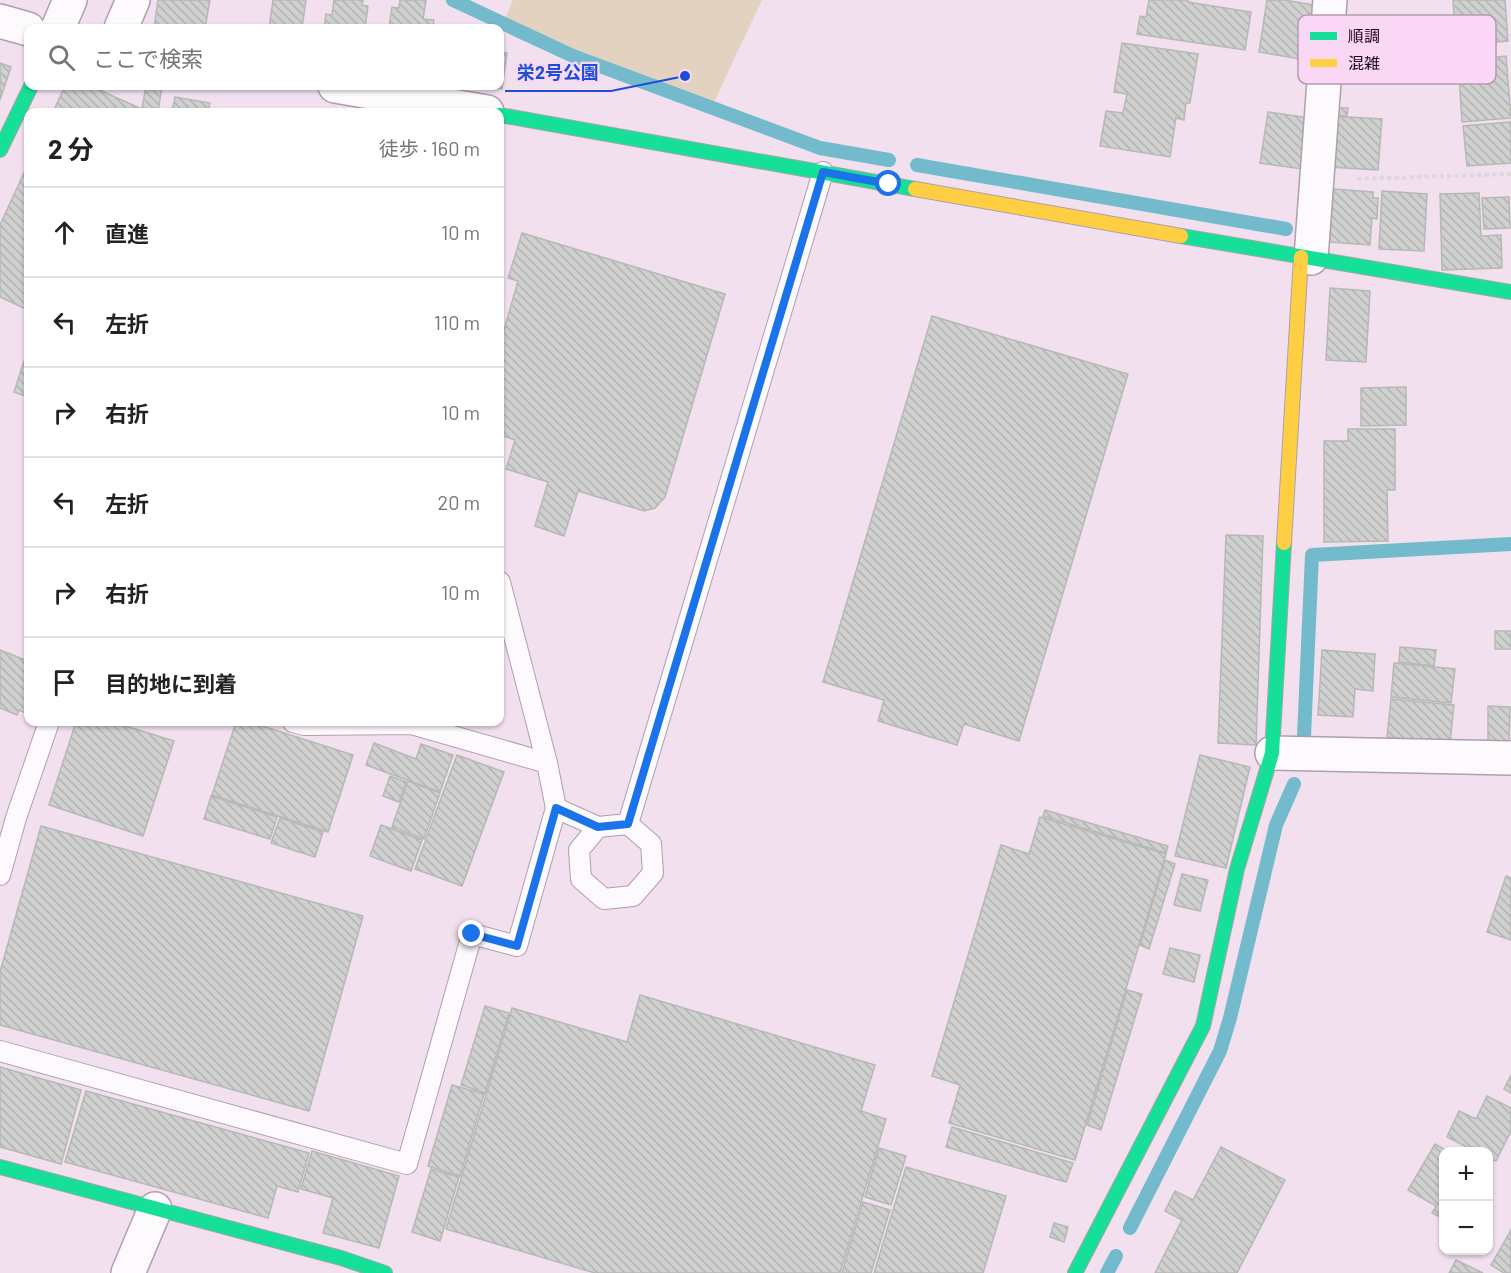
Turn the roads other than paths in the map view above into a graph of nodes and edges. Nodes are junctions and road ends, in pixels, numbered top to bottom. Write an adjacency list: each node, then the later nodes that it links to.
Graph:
1 (69, 0): 6 (street)
2 (133, 0): 7 (street)
3 (1330, 0): 4 (street)
4 (1329, 15)
5 (0, 21): 8 (street)
6 (60, 24)
7 (123, 24)
8 (24, 28)
9 (1324, 84): 16 (street)
10 (29, 90): 14 (street)
11 (358, 90): 12 (street)
12 (464, 108)
13 (504, 116): 15 (street)
14 (0, 150)
15 (823, 172): 16 (street); 25 (lane)
16 (1306, 258): 17 (street); 21 (street)
17 (1511, 292)
18 (504, 597): 23 (lane)
19 (48, 726): 27 (lane)
20 (418, 726): 23 (lane)
21 (1272, 753): 22 (street); 33 (street)
22 (1511, 758)
23 (547, 763): 24 (lane)
24 (556, 808): 26 (lane); 28 (lane)
25 (628, 824): 26 (lane); 26 (lane)
26 (598, 827)
27 (0, 875)
28 (0, 1051)
29 (0, 1167): 30 (street)
30 (155, 1209): 31 (street); 32 (street)
31 (128, 1273)
32 (385, 1273)
33 (1075, 1273)

